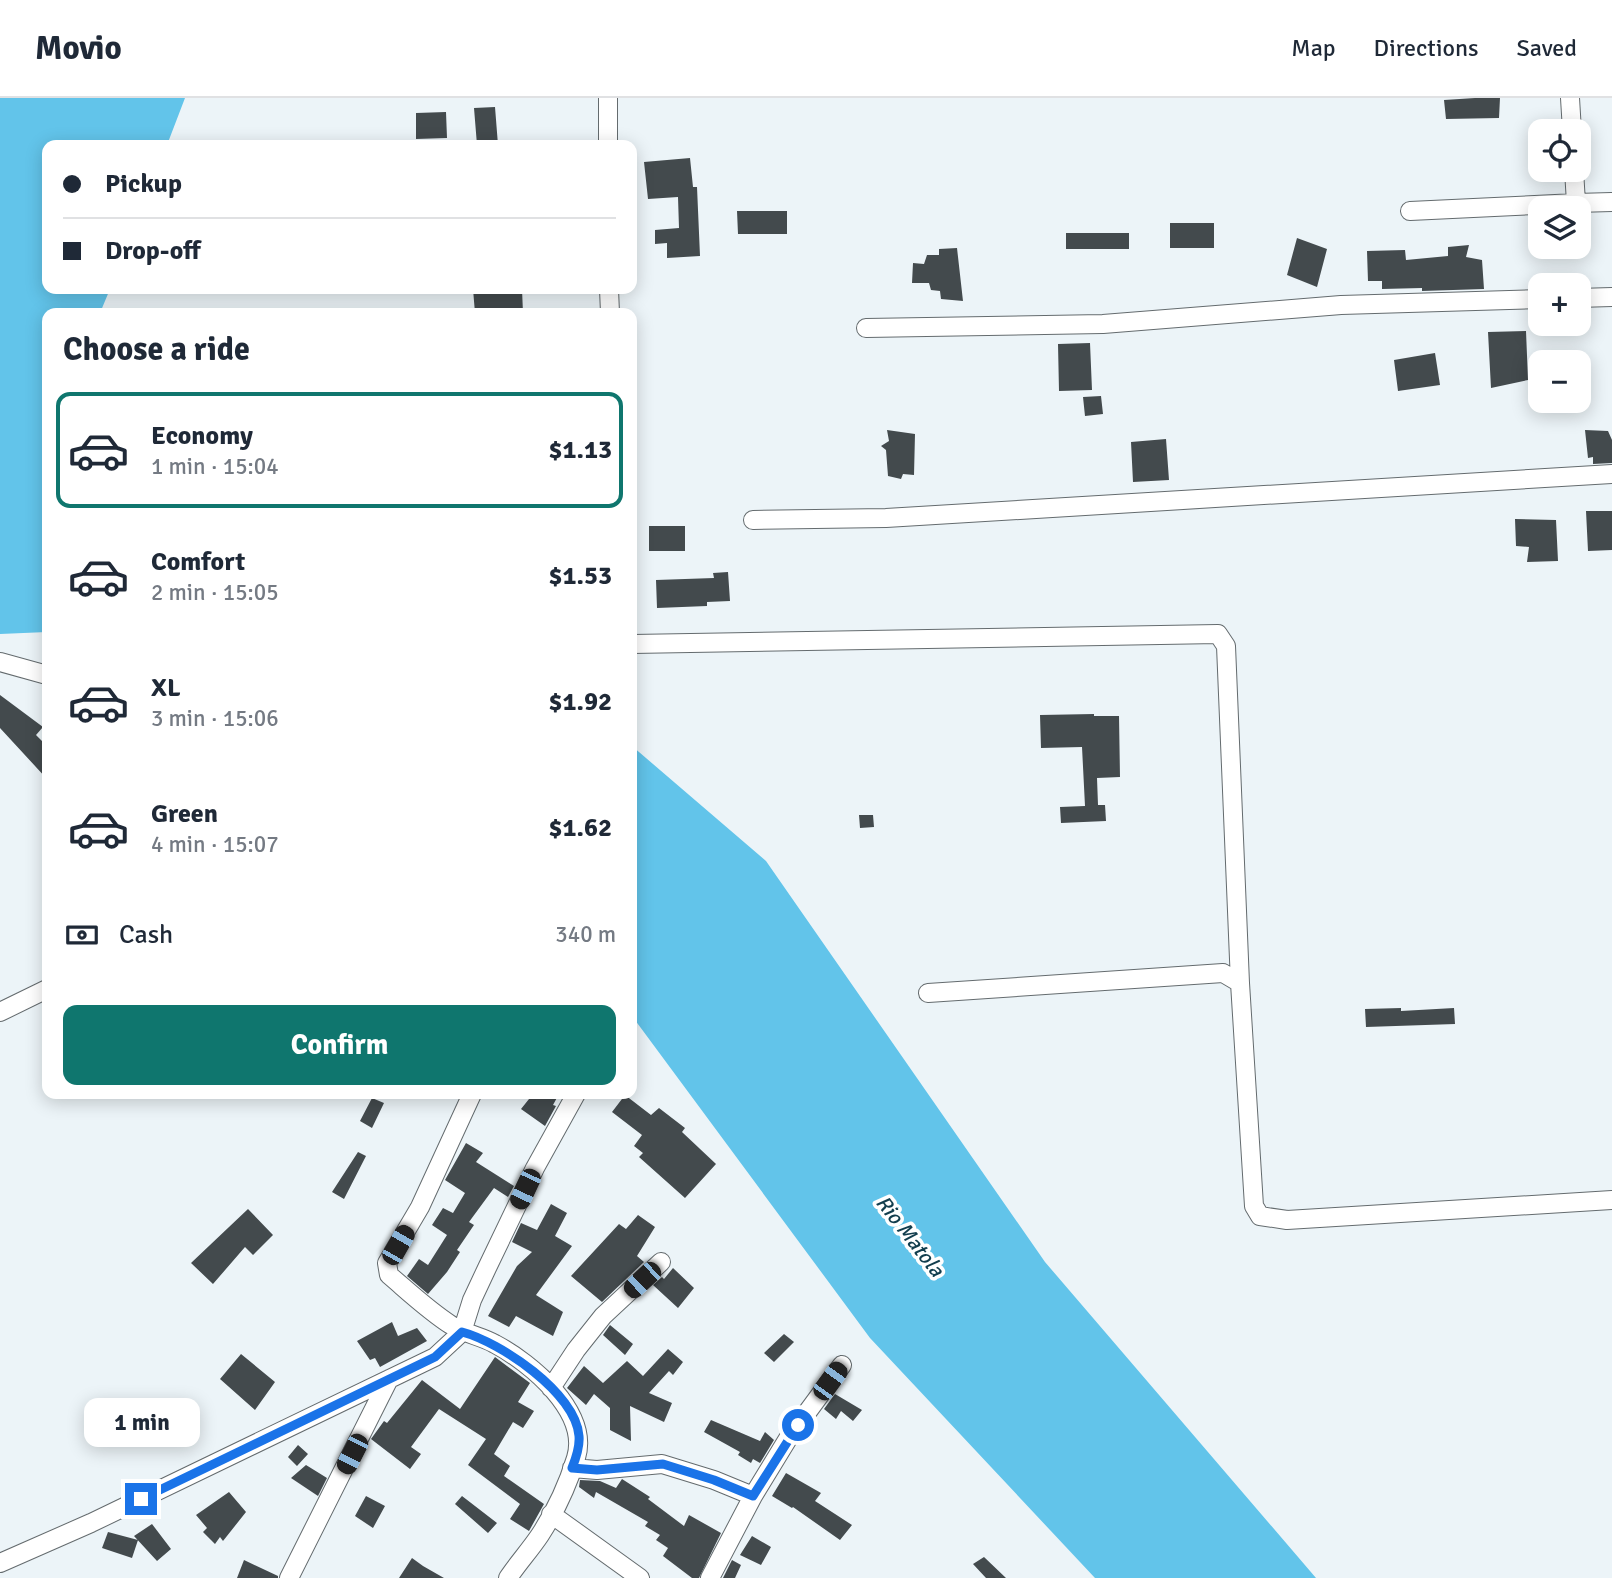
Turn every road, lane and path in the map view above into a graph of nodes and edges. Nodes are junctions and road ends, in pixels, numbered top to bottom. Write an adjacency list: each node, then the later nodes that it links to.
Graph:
1 (608, 98): 4 (street)
2 (1570, 98): 3 (street)
3 (1571, 119)
4 (608, 140)
5 (1612, 202): 6 (street)
6 (1591, 203)
7 (1528, 205): 8 (street)
8 (1410, 211)
9 (1612, 297): 10 (street)
10 (1591, 298)
11 (1528, 299): 12 (street)
12 (866, 328)
13 (1612, 474): 14 (street)
14 (754, 520)
15 (637, 644): 18 (street)
16 (0, 662): 17 (street)
17 (42, 675)
18 (1240, 983): 20 (street); 24 (street)
19 (42, 991): 21 (street)
20 (928, 993)
21 (0, 1012)
22 (470, 1099): 26 (street)
23 (573, 1099): 26 (street)
24 (1612, 1200)
25 (662, 1262): 29 (street)
26 (462, 1332): 28 (street); 29 (street)
27 (842, 1365): 31 (street)
28 (389, 1380): 33 (street); 34 (street)
29 (551, 1388): 30 (street)
30 (572, 1468): 31 (street); 32 (street)
31 (753, 1496): 37 (street)
32 (551, 1514): 35 (street); 36 (street)
33 (0, 1563)
34 (289, 1578)
35 (508, 1578)
36 (640, 1578)
37 (710, 1578)

